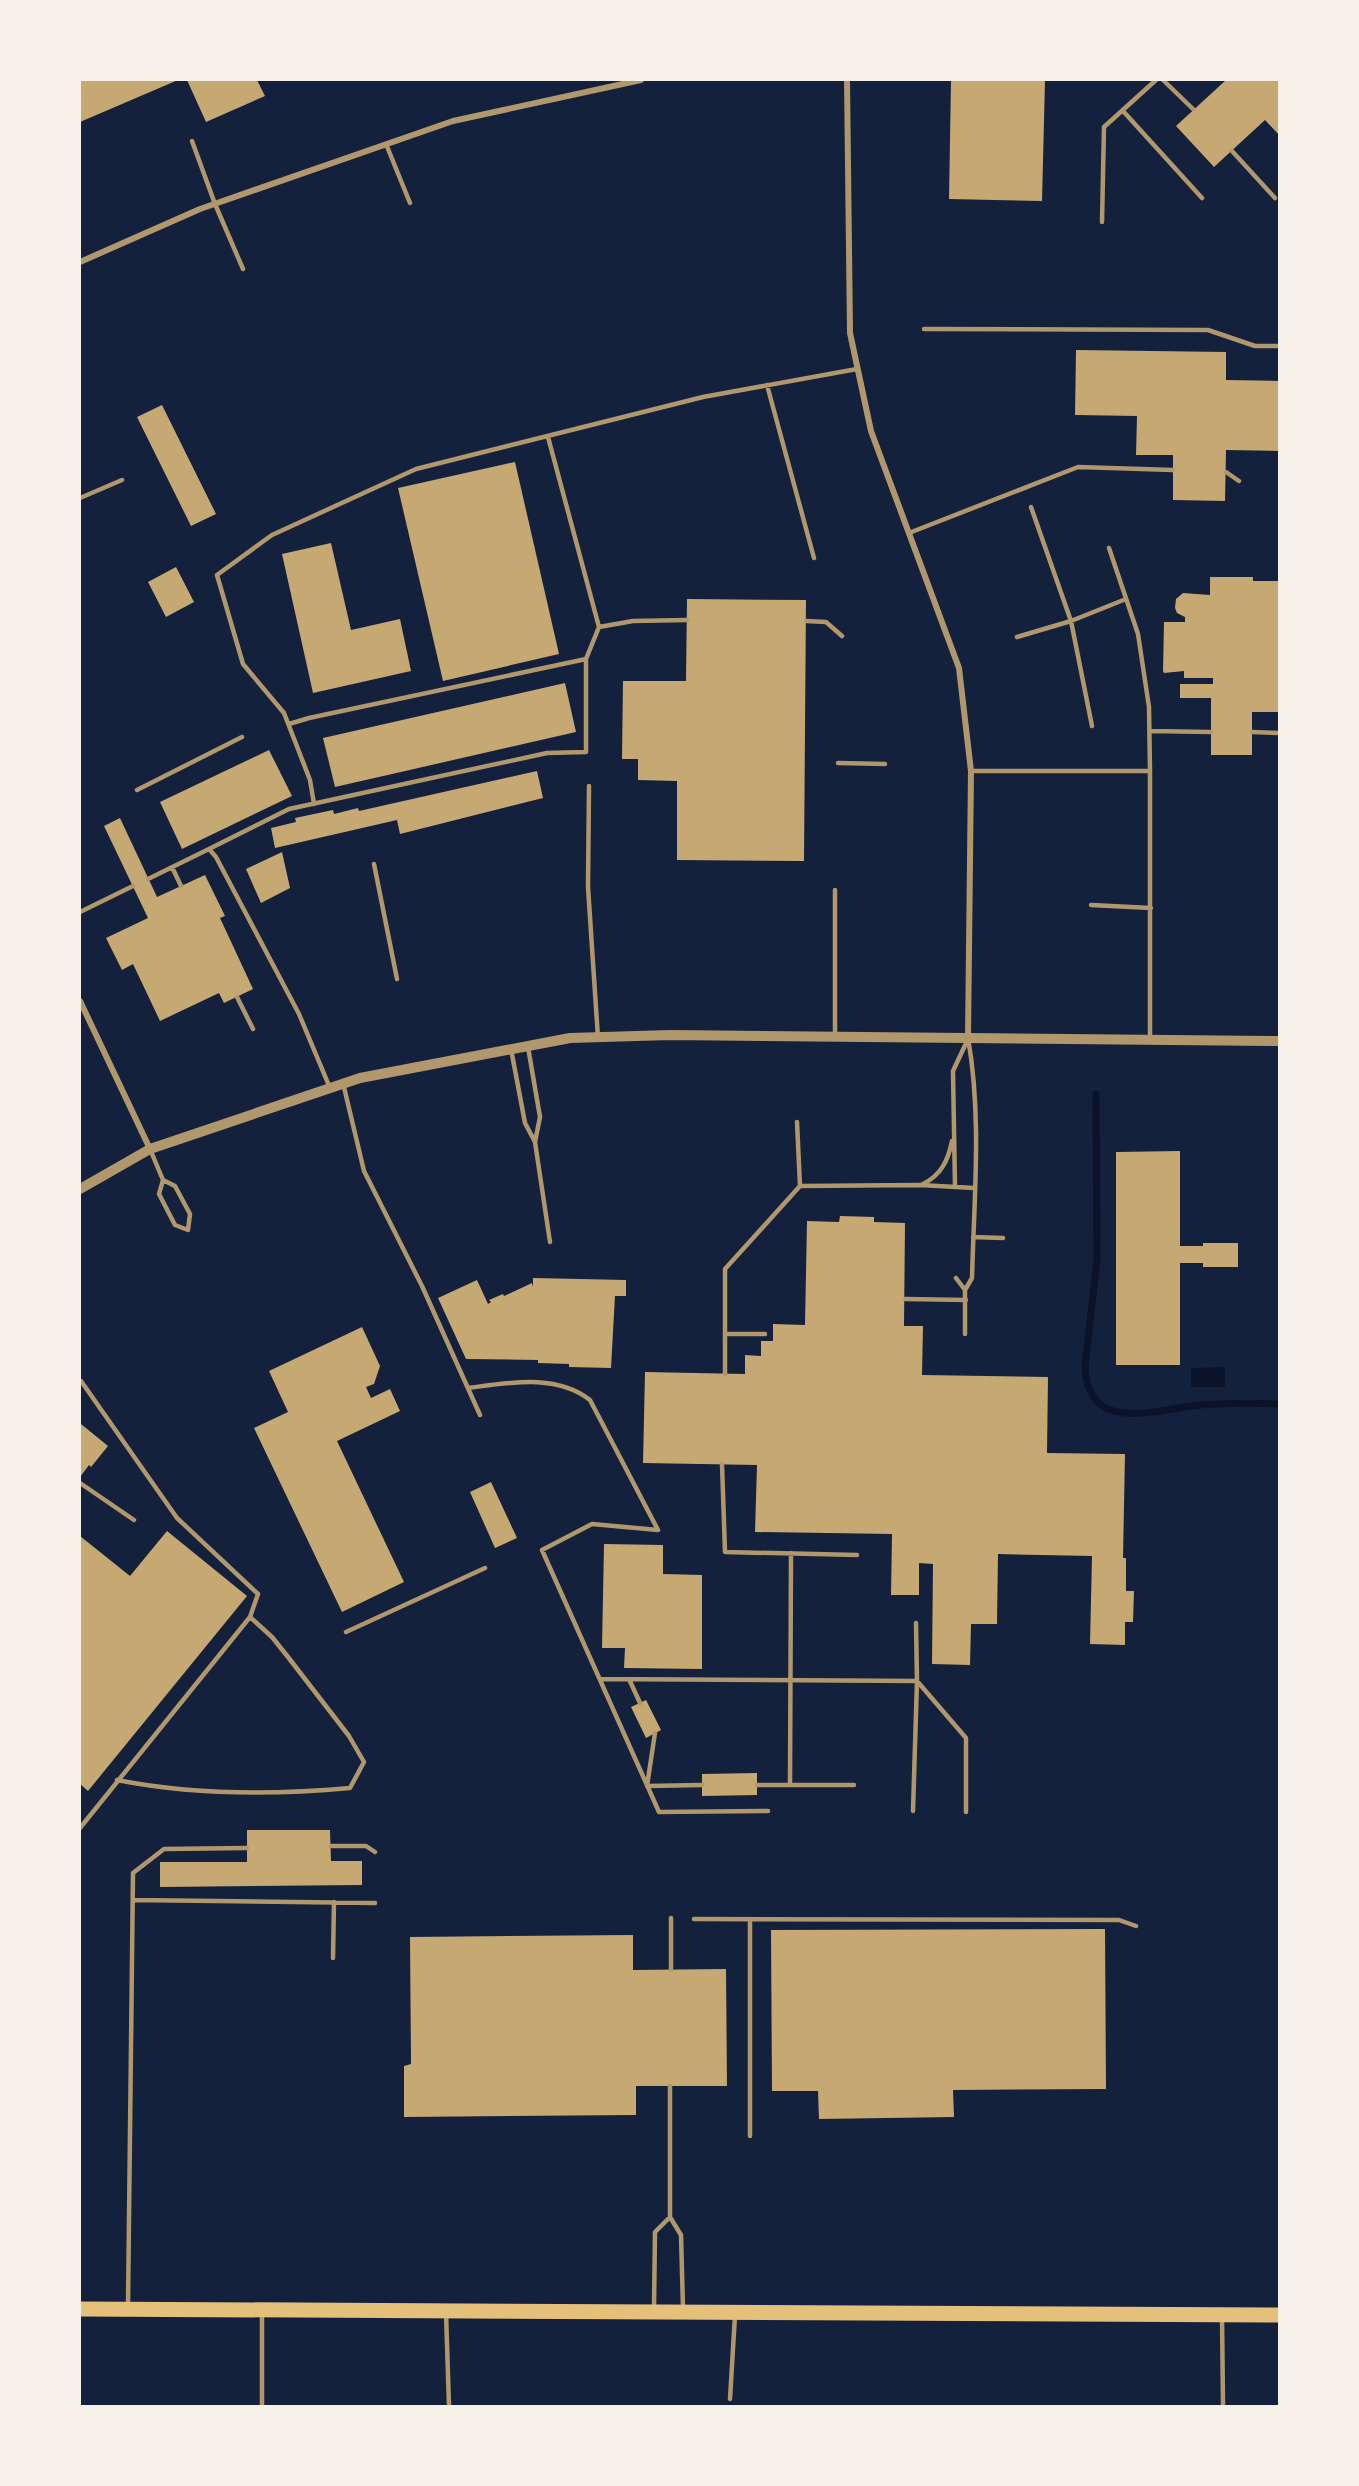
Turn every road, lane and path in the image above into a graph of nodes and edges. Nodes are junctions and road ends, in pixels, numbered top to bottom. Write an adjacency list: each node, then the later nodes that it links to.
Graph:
1 (641, 80): 8 (street)
2 (847, 80): 19 (street)
3 (1156, 80): 6 (lane)
4 (1162, 80): 5 (lane)
5 (1193, 109)
6 (1123, 111): 10 (lane); 14 (lane)
7 (192, 141): 13 (lane)
8 (386, 144): 12 (lane); 13 (street)
9 (1232, 150): 11 (lane)
10 (1202, 198)
11 (1275, 198)
12 (410, 203)
13 (215, 204): 15 (street); 16 (lane)
14 (1102, 222)
15 (80, 262)
16 (243, 269)
17 (924, 328): 18 (lane)
18 (1280, 346)
19 (857, 369): 20 (lane); 28 (street)
20 (767, 385): 21 (lane); 30 (lane)
21 (548, 437): 35 (lane); 39 (lane)
22 (1173, 470): 28 (lane)
23 (1226, 472): 25 (lane)
24 (122, 480): 26 (lane)
25 (1239, 481)
26 (80, 498)
27 (1031, 507): 34 (lane)
28 (909, 533): 48 (street)
29 (1109, 548): 31 (lane)
30 (814, 558)
31 (1126, 599): 34 (lane); 41 (lane)
32 (687, 620): 35 (lane)
33 (806, 621): 36 (lane)
34 (1071, 621): 37 (lane); 40 (lane)
35 (599, 627): 38 (lane)
36 (842, 636)
37 (1017, 637)
38 (586, 659): 39 (lane); 52 (lane)
39 (288, 724): 52 (lane)
40 (1092, 726)
41 (1149, 731): 42 (lane); 49 (lane)
42 (1211, 732)
43 (1252, 732): 44 (lane)
44 (1280, 733)
45 (242, 737): 51 (lane)
46 (838, 763): 47 (lane)
47 (885, 764)
48 (971, 771): 49 (lane); 69 (street)
49 (1150, 771): 61 (lane)
50 (589, 786): 68 (lane)
51 (137, 790)
52 (314, 804): 53 (lane)
53 (209, 849): 55 (lane); 75 (lane)
54 (374, 864): 63 (lane)
55 (172, 867): 56 (lane); 58 (lane)
56 (148, 879)
57 (133, 886): 62 (lane)
58 (181, 886)
59 (835, 890): 67 (lane)
60 (1091, 905): 61 (lane)
61 (1151, 908): 70 (lane)
62 (80, 912)
63 (397, 979)
64 (237, 997): 66 (lane)
65 (80, 1001): 79 (street)
66 (253, 1029)
67 (835, 1037): 68 (street); 69 (street)
68 (598, 1038): 72 (street)
69 (968, 1038): 70 (street); 77 (lane); 84 (lane)
70 (1150, 1040): 71 (street)
71 (1280, 1041)
72 (528, 1046): 73 (street); 78 (lane)
73 (511, 1049): 74 (street); 78 (lane)
74 (343, 1083): 75 (street); 98 (lane)
75 (330, 1088): 79 (street)
76 (797, 1122): 82 (lane)
77 (954, 1131): 81 (lane); 83 (lane)
78 (535, 1142): 88 (lane)
79 (150, 1149): 80 (lane); 85 (street)
80 (163, 1180): 80 (lane)
81 (920, 1185): 82 (lane); 83 (lane)
82 (800, 1186): 93 (lane)
83 (955, 1187): 84 (lane)
84 (974, 1188): 86 (lane)
85 (80, 1189)
86 (973, 1237): 87 (lane); 90 (lane)
87 (1003, 1238)
88 (550, 1242)
89 (956, 1278): 90 (lane)
90 (965, 1290): 92 (lane)
91 (904, 1299): 92 (lane)
92 (966, 1300): 95 (lane)
93 (725, 1334): 94 (lane); 96 (lane)
94 (765, 1334)
95 (965, 1334)
96 (725, 1374)
97 (81, 1381): 106 (lane)
98 (468, 1388): 99 (lane); 109 (lane)
99 (480, 1415)
100 (722, 1464): 103 (lane)
101 (80, 1483): 102 (lane)
102 (134, 1520)
103 (791, 1553): 104 (lane); 111 (lane)
104 (856, 1555)
105 (485, 1568): 108 (lane)
106 (250, 1617): 115 (lane); 115 (lane)
107 (916, 1623): 112 (lane)
108 (346, 1632)
109 (600, 1680): 110 (lane); 120 (lane)
110 (628, 1680): 111 (lane); 113 (lane)
111 (791, 1680): 112 (lane); 118 (lane)
112 (917, 1681): 122 (lane); 123 (lane)
113 (640, 1703)
114 (655, 1733): 120 (lane)
115 (117, 1780): 124 (lane)
116 (702, 1785): 120 (lane)
117 (757, 1785): 118 (lane)
118 (790, 1785): 119 (lane)
119 (854, 1785)
120 (647, 1786): 121 (lane)
121 (768, 1811)
122 (913, 1811)
123 (966, 1812)
124 (80, 1828)
125 (331, 1846): 127 (lane)
126 (247, 1848): 128 (lane)
127 (375, 1852)
128 (133, 1900): 129 (lane); 141 (lane)
129 (334, 1902): 130 (lane); 135 (lane)
130 (375, 1902)
131 (671, 1918): 136 (lane)
132 (694, 1919): 133 (lane)
133 (750, 1919): 134 (lane); 138 (lane)
134 (1136, 1926)
135 (333, 1958)
136 (671, 1970)
137 (670, 2086): 139 (lane)
138 (750, 2136)
139 (669, 2217): 144 (lane); 145 (lane)
140 (80, 2308): 141 (main road)
141 (128, 2309): 142 (main road)
142 (262, 2310): 143 (main road); 150 (lane)
143 (446, 2310): 144 (main road); 151 (lane)
144 (654, 2311): 145 (main road)
145 (683, 2311): 146 (main road)
146 (735, 2311): 147 (main road); 149 (lane)
147 (1222, 2314): 148 (main road); 152 (lane)
148 (1280, 2314)
149 (730, 2399)
150 (262, 2406)
151 (448, 2406)
152 (1223, 2406)

